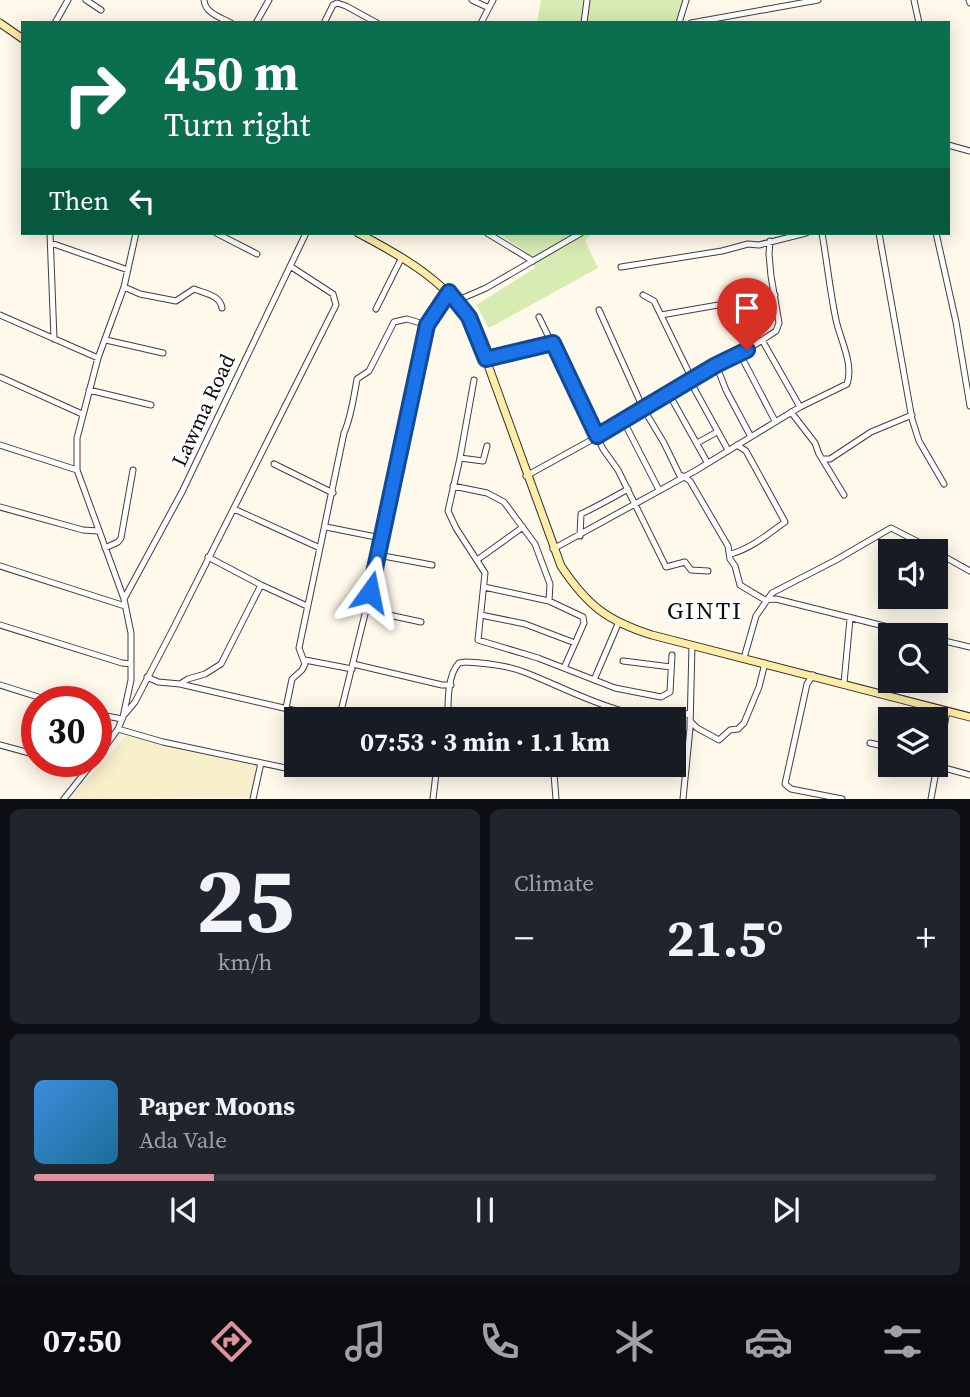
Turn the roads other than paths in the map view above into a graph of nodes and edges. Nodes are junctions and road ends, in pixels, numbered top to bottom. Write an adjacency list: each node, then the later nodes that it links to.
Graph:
1 (68, 0): 14 (street)
2 (86, 0): 13 (street)
3 (204, 0): 15 (street)
4 (269, 0): 16 (street)
5 (472, 0): 12 (street)
6 (493, 0): 12 (street)
7 (587, 0): 20 (street)
8 (686, 0): 21 (street)
9 (818, 0): 11 (street)
10 (914, 0): 23 (street)
11 (802, 1): 22 (street)
12 (489, 8): 19 (street)
13 (101, 10)
14 (56, 21)
15 (227, 21)
16 (257, 21)
17 (325, 21): 18 (street)
18 (373, 21)
19 (482, 21)
20 (584, 21)
21 (681, 21)
22 (700, 21)
23 (919, 21)
24 (0, 23): 25 (main road)
25 (21, 37)
26 (950, 146): 27 (street)
27 (970, 151)
28 (50, 235): 40 (street)
29 (136, 235): 46 (street)
30 (220, 235): 41 (street)
31 (305, 235): 44 (street, Lawma Road)
32 (362, 235): 42 (main road)
33 (578, 235): 43 (street)
34 (791, 235): 39 (street)
35 (822, 235): 75 (street)
36 (879, 235): 79 (street)
37 (936, 235): 74 (street)
38 (498, 236): 43 (street)
39 (770, 241): 45 (street); 50 (street)
40 (51, 243): 46 (street); 59 (street)
41 (257, 254)
42 (401, 259): 48 (main road); 53 (street)
43 (533, 261): 51 (street)
44 (290, 266): 106 (street); 131 (street, Lawma Road)
45 (621, 267)
46 (128, 270): 47 (street)
47 (124, 287): 52 (street); 60 (street)
48 (449, 292): 51 (main road); 58 (street)
49 (643, 295): 56 (street)
50 (775, 295): 56 (street); 61 (street)
51 (456, 301): 66 (main road)
52 (222, 309)
53 (376, 309)
54 (598, 310): 76 (street)
55 (0, 315): 59 (street)
56 (661, 315): 70 (street)
57 (540, 317): 62 (street)
58 (427, 325): 102 (street); 111 (street)
59 (54, 339): 65 (street)
60 (106, 340): 63 (street); 65 (street)
61 (762, 341): 64 (street); 75 (street)
62 (553, 343): 66 (street); 83 (street)
63 (163, 353)
64 (740, 354): 67 (street); 80 (street)
65 (98, 358): 71 (street)
66 (486, 359): 96 (main road)
67 (716, 365): 70 (street); 84 (street)
68 (0, 377): 78 (street)
69 (474, 380): 90 (street)
70 (691, 380): 72 (street); 82 (street)
71 (89, 390): 73 (street); 78 (street)
72 (669, 394): 76 (street); 85 (street)
73 (151, 405)
74 (970, 406)
75 (800, 407): 77 (street)
76 (643, 408): 81 (street); 97 (street)
77 (791, 412): 80 (street); 91 (street)
78 (82, 414): 94 (street)
79 (912, 415): 91 (street); 98 (street)
80 (775, 421): 84 (street)
81 (624, 422): 83 (street); 101 (street)
82 (717, 432): 85 (street); 89 (street)
83 (597, 436): 96 (street); 100 (street)
84 (751, 437): 87 (street)
85 (697, 443): 92 (street)
86 (0, 445): 94 (street)
87 (737, 445): 89 (street); 116 (street)
88 (487, 446): 90 (street)
89 (728, 450): 92 (street)
90 (460, 458): 99 (street)
91 (823, 459): 103 (street)
92 (707, 462): 97 (street)
93 (274, 464): 102 (street)
94 (77, 470): 109 (street)
95 (133, 470): 113 (street)
96 (526, 476): 115 (main road)
97 (682, 477): 101 (street); 116 (street)
98 (944, 484)
99 (453, 486): 108 (street); 120 (street)
100 (628, 489): 104 (street); 110 (street)
101 (659, 490): 104 (street)
102 (333, 493): 107 (street)
103 (844, 495)
104 (635, 505): 110 (street); 123 (street)
105 (0, 507): 109 (street)
106 (234, 509): 114 (street); 118 (street)
107 (326, 527): 111 (street); 114 (street)
108 (523, 527): 120 (street); 130 (street)
109 (98, 531): 113 (street)
110 (580, 536): 115 (street)
111 (381, 537): 117 (street)
112 (914, 539): 127 (street)
113 (106, 548): 131 (street)
114 (320, 548): 132 (street)
115 (553, 549): 137 (main road)
116 (730, 554): 129 (street)
117 (378, 555): 121 (street); 133 (street)
118 (208, 557): 125 (street); 154 (street)
119 (948, 558): 124 (street)
120 (477, 559): 126 (street)
121 (432, 565)
122 (0, 566): 131 (street)
123 (708, 571)
124 (970, 571)
125 (261, 585): 132 (street); 157 (street)
126 (484, 587): 130 (street); 134 (street)
127 (772, 593): 128 (street); 129 (street)
128 (776, 599): 129 (street); 135 (street)
129 (765, 600): 145 (street)
130 (549, 601): 141 (street)
131 (125, 602): 149 (street)
132 (307, 606): 146 (street)
133 (366, 610): 136 (street); 150 (street)
134 (481, 615): 141 (street); 152 (street)
135 (850, 619): 139 (street); 156 (street)
136 (421, 622)
137 (618, 624): 142 (main road); 155 (street)
138 (0, 625): 149 (street)
139 (878, 625)
140 (948, 642): 143 (street)
141 (576, 643): 152 (street)
142 (691, 645): 145 (main road); 170 (street)
143 (970, 647)
144 (672, 655): 151 (street)
145 (744, 658): 148 (main road)
146 (305, 660): 150 (street); 163 (street)
147 (623, 661): 151 (street)
148 (765, 663): 153 (main road); 175 (street)
149 (131, 664): 161 (street)
150 (353, 666): 159 (street); 164 (street)
151 (671, 667): 155 (street)
152 (564, 668): 155 (street)
153 (813, 676): 156 (main road); 195 (street)
154 (148, 677): 157 (street); 162 (street)
155 (594, 680)
156 (844, 683): 167 (main road)
157 (180, 684): 168 (street)
158 (0, 685): 160 (street)
159 (451, 685): 165 (street); 166 (street)
160 (21, 692)
161 (128, 697): 162 (street); 174 (street)
162 (135, 702): 174 (street)
163 (286, 707)
164 (342, 707)
165 (449, 707)
166 (611, 707)
167 (932, 707)
168 (284, 708)
169 (948, 711): 173 (main road)
170 (690, 713): 171 (street); 175 (street)
171 (686, 714)
172 (112, 716): 174 (street)
173 (970, 717)
174 (123, 718): 176 (street)
175 (690, 721): 194 (street)
176 (118, 729): 177 (street); 182 (street)
177 (112, 737)
178 (870, 743): 180 (street)
179 (0, 745): 181 (street)
180 (878, 745)
181 (21, 751)
182 (261, 763): 183 (street); 191 (street)
183 (284, 768)
184 (948, 769): 185 (street)
185 (970, 775)
186 (82, 777): 190 (street)
187 (436, 777): 192 (street)
188 (554, 777): 193 (street)
189 (935, 777): 196 (street)
190 (64, 799)
191 (253, 799)
192 (433, 799)
193 (556, 799)
194 (683, 799)
195 (842, 799)
196 (932, 799)

